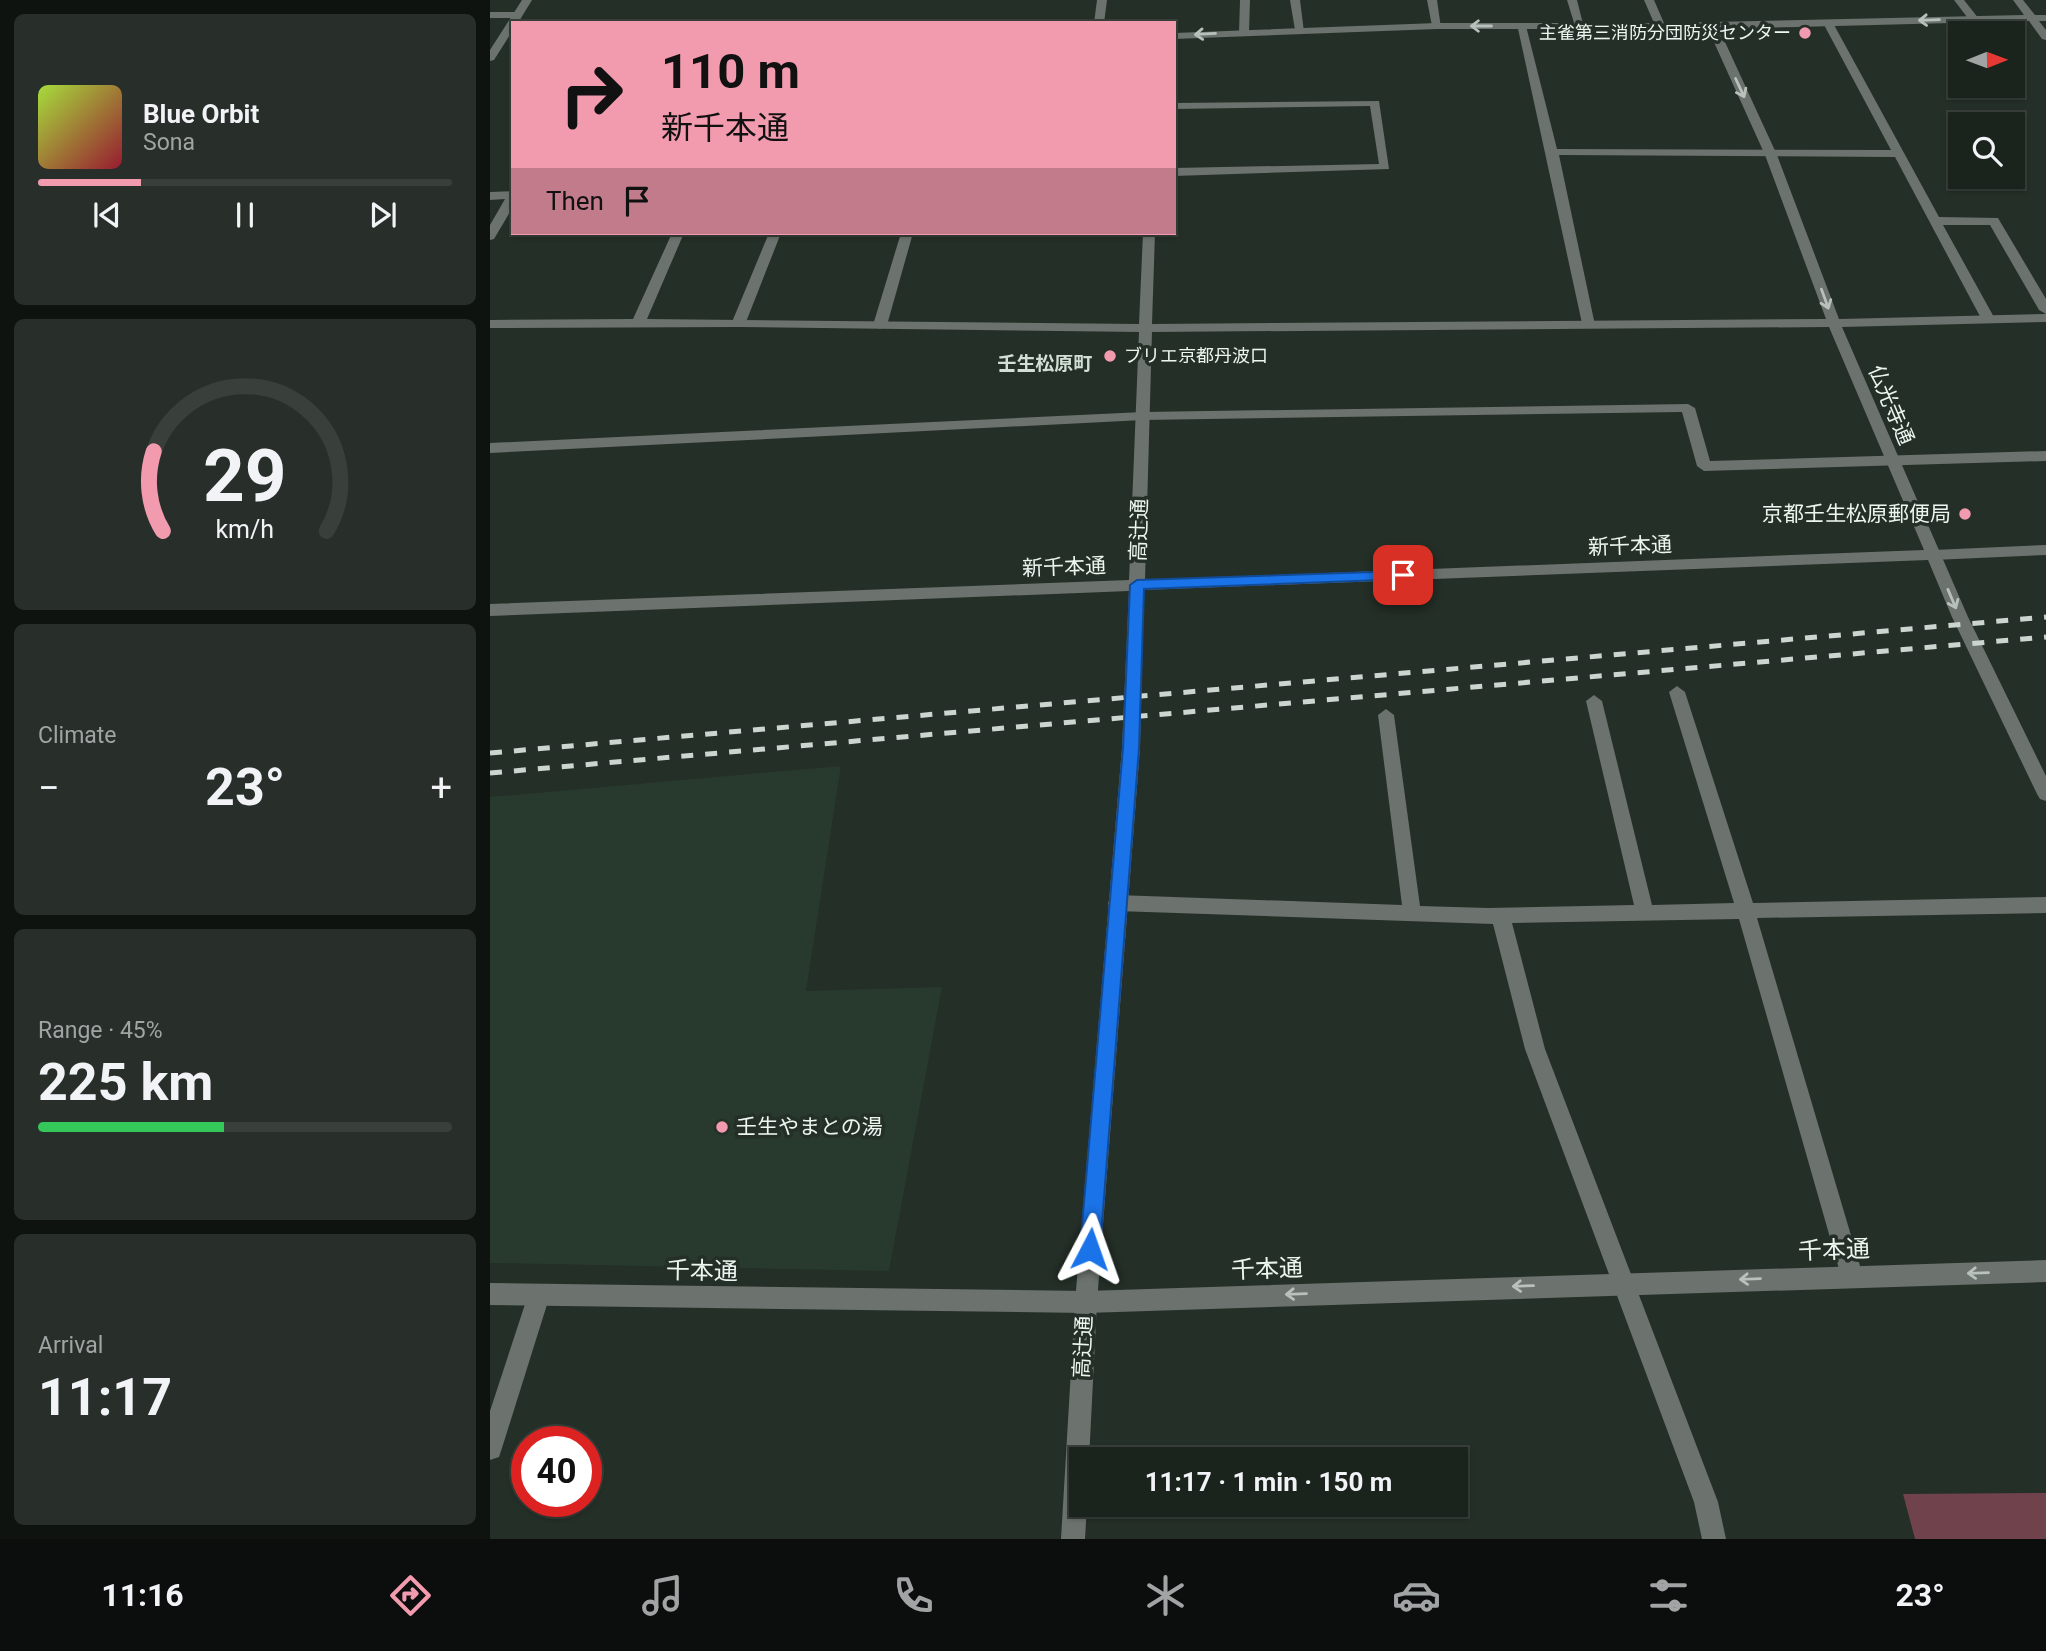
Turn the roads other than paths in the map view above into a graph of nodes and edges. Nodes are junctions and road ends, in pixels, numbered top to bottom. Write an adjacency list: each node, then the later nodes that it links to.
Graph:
1 (527, 0): 11 (street)
2 (1102, 0): 16 (street)
3 (1245, 0): 24 (street)
4 (1295, 0): 23 (street)
5 (1432, 0): 18 (street)
6 (1572, 0): 20 (street)
7 (1649, 0): 21 (street)
8 (1959, 0): 14 (street)
9 (2018, 0): 12 (street)
10 (490, 15): 11 (street)
11 (517, 15): 15 (street)
12 (2031, 18): 13 (street); 14 (street); 27 (street)
13 (2046, 18)
14 (1974, 19): 17 (street, one-way to 17)
15 (514, 21)
16 (1099, 21)
17 (1828, 23): 22 (street); 31 (street)
18 (1437, 26): 19 (street, one-way to 18); 23 (street)
19 (1521, 26): 20 (street); 30 (street)
20 (1580, 26): 21 (street)
21 (1660, 26): 22 (street)
22 (1712, 26): 32 (street, 仏光寺通, one-way to 32)
23 (1300, 30): 24 (street)
24 (1244, 32): 26 (street, one-way to 26)
25 (508, 36): 28 (street)
26 (1176, 36)
27 (2046, 37)
28 (490, 58)
29 (1176, 106): 33 (street)
30 (1552, 152): 32 (street); 51 (street)
31 (1898, 154): 32 (street); 37 (street)
32 (1771, 155): 49 (street, 仏光寺通, one-way to 49)
33 (1176, 172)
34 (490, 196): 35 (street)
35 (511, 196)
36 (511, 199): 42 (street)
37 (1934, 220): 43 (street); 45 (street)
38 (677, 235): 46 (street)
39 (774, 235): 47 (street)
40 (906, 235): 50 (street)
41 (1149, 235): 52 (street, 高辻通)
42 (490, 236)
43 (2046, 310)
44 (2046, 318): 45 (street)
45 (1988, 319): 49 (street)
46 (639, 321): 47 (street); 48 (street)
47 (739, 322): 50 (street)
48 (490, 324)
49 (1834, 324): 51 (street); 56 (street, 仏光寺通)
50 (880, 325): 52 (street)
51 (1588, 325): 52 (street)
52 (1146, 328): 53 (street, 高辻通)
53 (1143, 416): 54 (street); 56 (street); 59 (street, 高辻通)
54 (490, 448)
55 (2046, 456): 56 (street)
56 (1892, 460): 58 (street, 仏光寺通)
57 (2046, 550): 58 (street, 新千本通)
58 (1933, 555): 59 (street, 新千本通); 64 (street, 仏光寺通, one-way to 64)
59 (1137, 585): 60 (street, 新千本通); 65 (street, 高辻通)
60 (490, 610)
61 (1677, 692): 67 (street)
62 (1594, 701): 69 (street)
63 (1386, 715): 68 (street)
64 (2046, 793)
65 (1117, 903): 68 (street); 76 (street, 高辻通)
66 (2046, 905): 67 (street)
67 (1746, 912): 69 (street); 72 (street)
68 (1412, 913): 70 (street)
69 (1645, 913): 70 (street)
70 (1500, 915): 73 (street)
71 (2046, 1271): 72 (street, 千本通, one-way to 72)
72 (1852, 1276): 73 (street, 千本通, one-way to 73)
73 (1621, 1282): 76 (street, 千本通, one-way to 76); 79 (street)
74 (490, 1294): 75 (street, 千本通)
75 (539, 1295): 76 (street, 千本通); 77 (street)
76 (1086, 1302): 78 (street, 高辻通)
77 (490, 1448)
78 (1073, 1539)
79 (1714, 1539)

